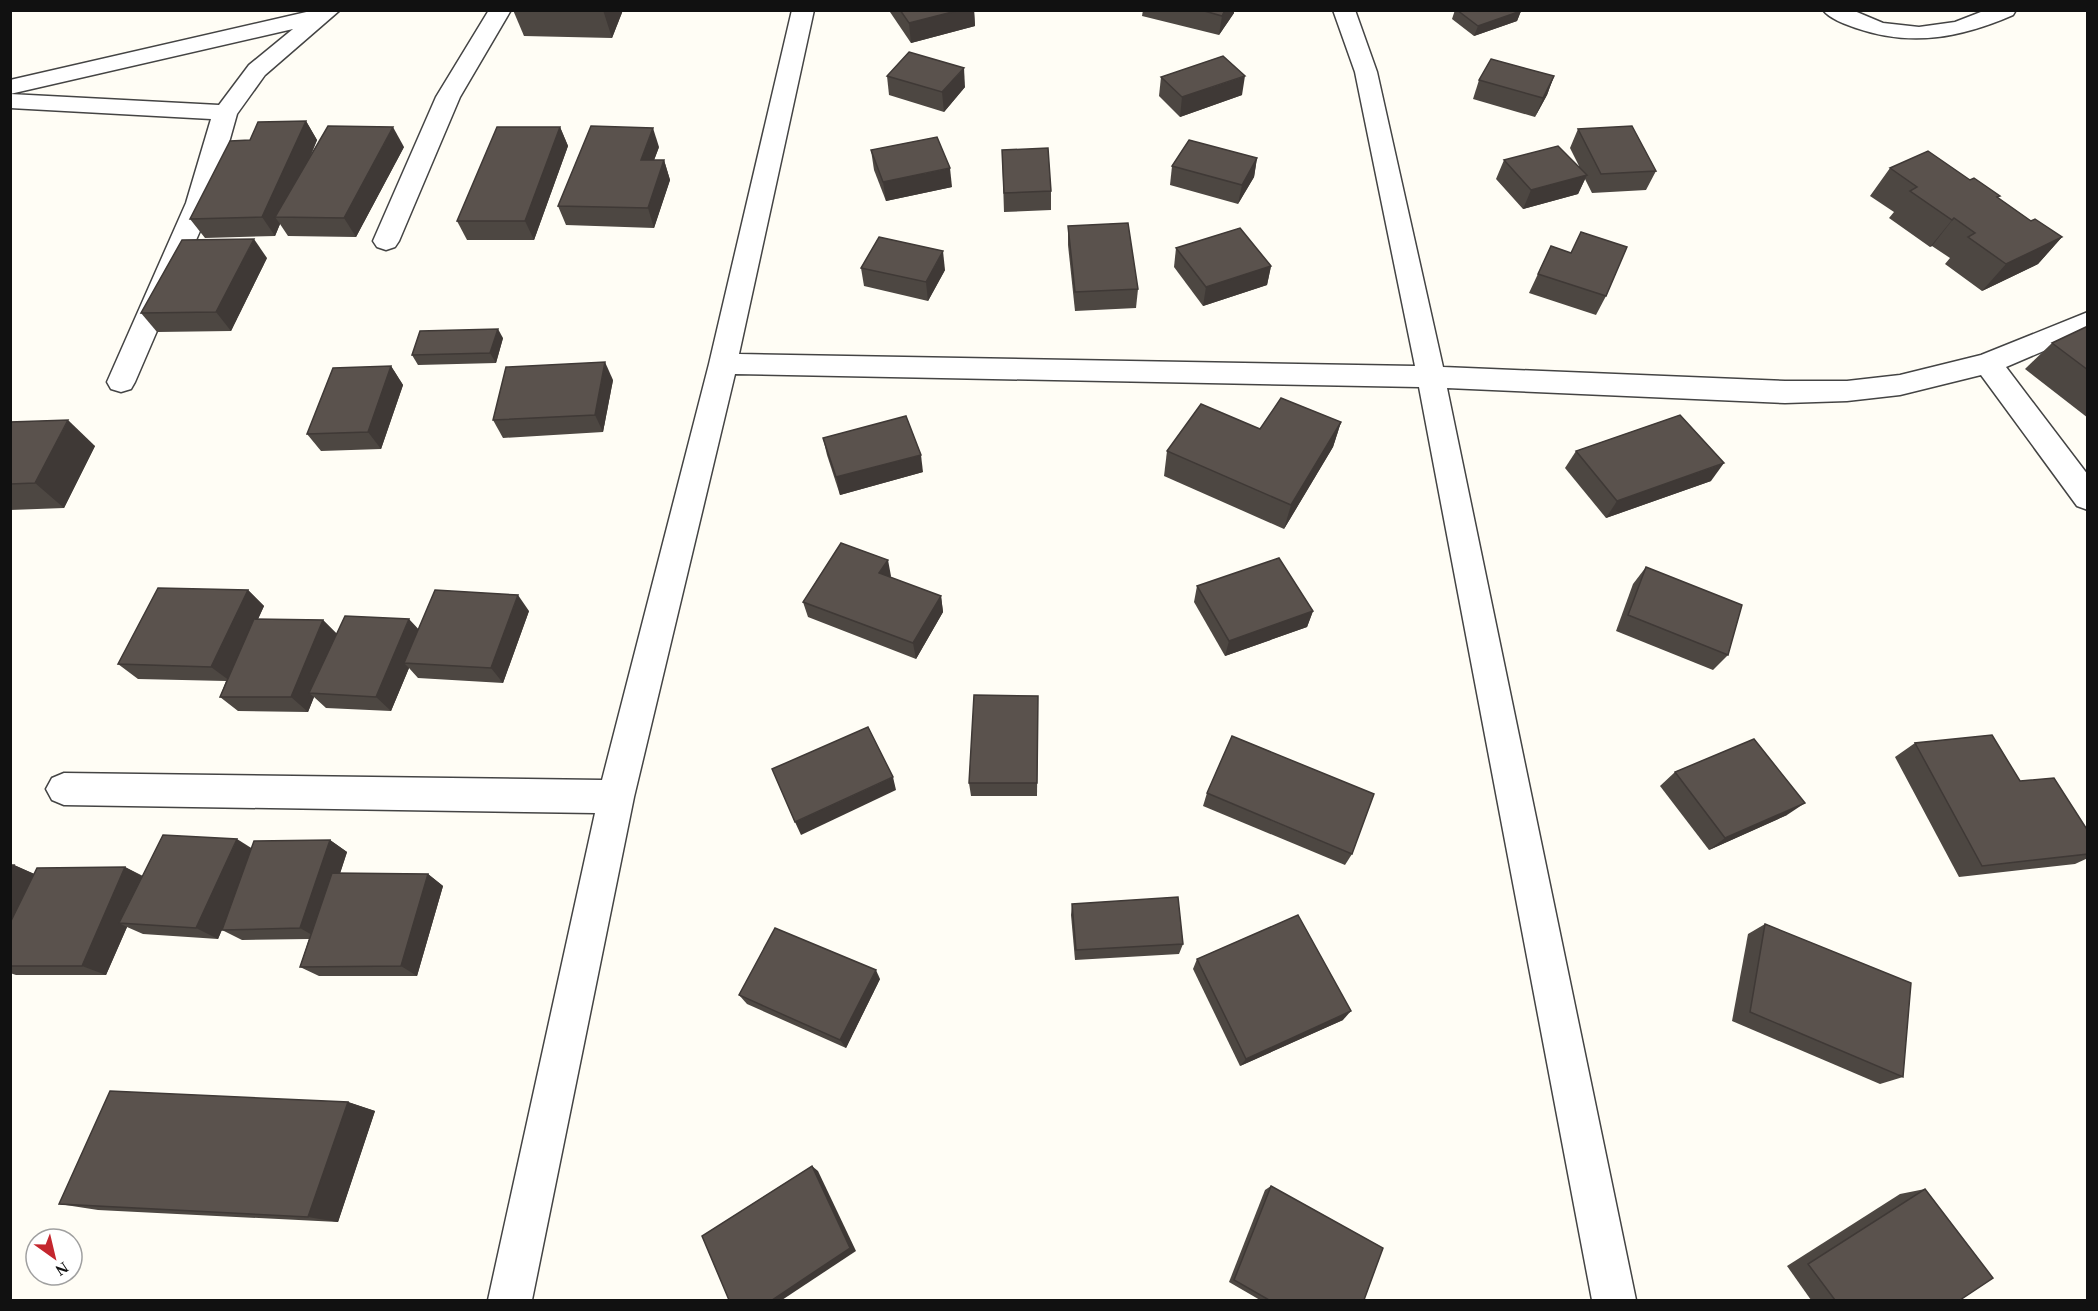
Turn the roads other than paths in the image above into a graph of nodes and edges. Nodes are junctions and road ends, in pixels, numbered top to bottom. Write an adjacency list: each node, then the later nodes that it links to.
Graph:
1 (500, 10): 10 (street)
2 (803, 10): 13 (street)
3 (1344, 10): 14 (street)
4 (1834, 10): 5 (street)
5 (2005, 10)
6 (326, 13): 7 (street); 9 (street)
7 (10, 87)
8 (10, 101): 9 (street)
9 (225, 113): 15 (street)
10 (386, 241)
11 (2088, 321): 12 (street)
12 (1988, 363): 14 (street); 16 (street)
13 (723, 364): 14 (street); 18 (street)
14 (1431, 377): 20 (street)
15 (121, 382)
16 (2088, 498)
17 (64, 789): 18 (street)
18 (616, 797): 19 (street)
19 (510, 1300)
20 (1614, 1300)

